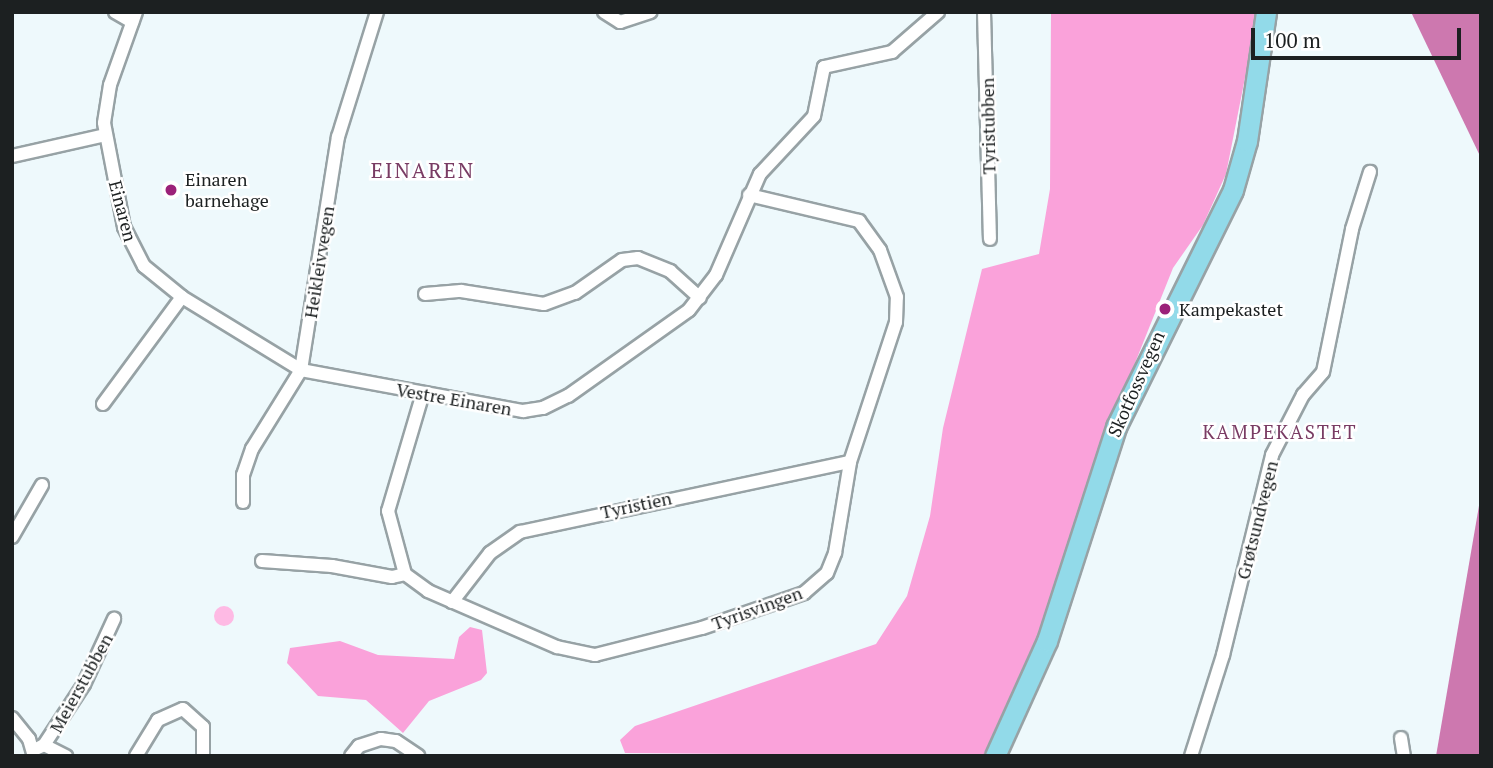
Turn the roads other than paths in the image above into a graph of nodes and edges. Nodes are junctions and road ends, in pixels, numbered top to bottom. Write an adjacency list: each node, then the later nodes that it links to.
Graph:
1 (116, 12): 8 (street)
2 (377, 12): 17 (street, Heikleivvegen)
3 (604, 12): 4 (street)
4 (650, 12)
5 (939, 12): 12 (street, Vestre Einaren)
6 (984, 12): 13 (street, Tyristubben)
7 (1266, 12): 36 (main road, Skotfossvegen)
8 (134, 17): 9 (street, Einaren)
9 (105, 135): 10 (street); 15 (street, Einaren)
10 (12, 156)
11 (1370, 172): 37 (street, Grøtsundvegen)
12 (749, 195): 16 (street, Vestre Einaren); 20 (street, Tyrisvingen)
13 (990, 239)
14 (425, 294): 16 (street)
15 (182, 297): 17 (street, Einaren); 19 (street)
16 (699, 298): 18 (street, Vestre Einaren)
17 (301, 370): 18 (street, Vestre Einaren); 22 (street, Heikleivvegen)
18 (423, 393): 25 (street)
19 (103, 404)
20 (850, 462): 26 (street, Tyristien); 26 (street, Tyrisvingen)
21 (42, 485): 23 (street)
22 (243, 502)
23 (12, 537)
24 (262, 561): 25 (street)
25 (405, 574): 26 (street, Tyrisvingen)
26 (452, 601)
27 (114, 619): 30 (street, Meierstubben)
28 (12, 718): 30 (street)
29 (1401, 738): 38 (street)
30 (37, 750): 31 (street, Meierstubben)
31 (66, 756)
32 (136, 756): 33 (street)
33 (203, 756)
34 (351, 756): 35 (street)
35 (418, 756)
36 (995, 756)
37 (1191, 756)
38 (1404, 756)

